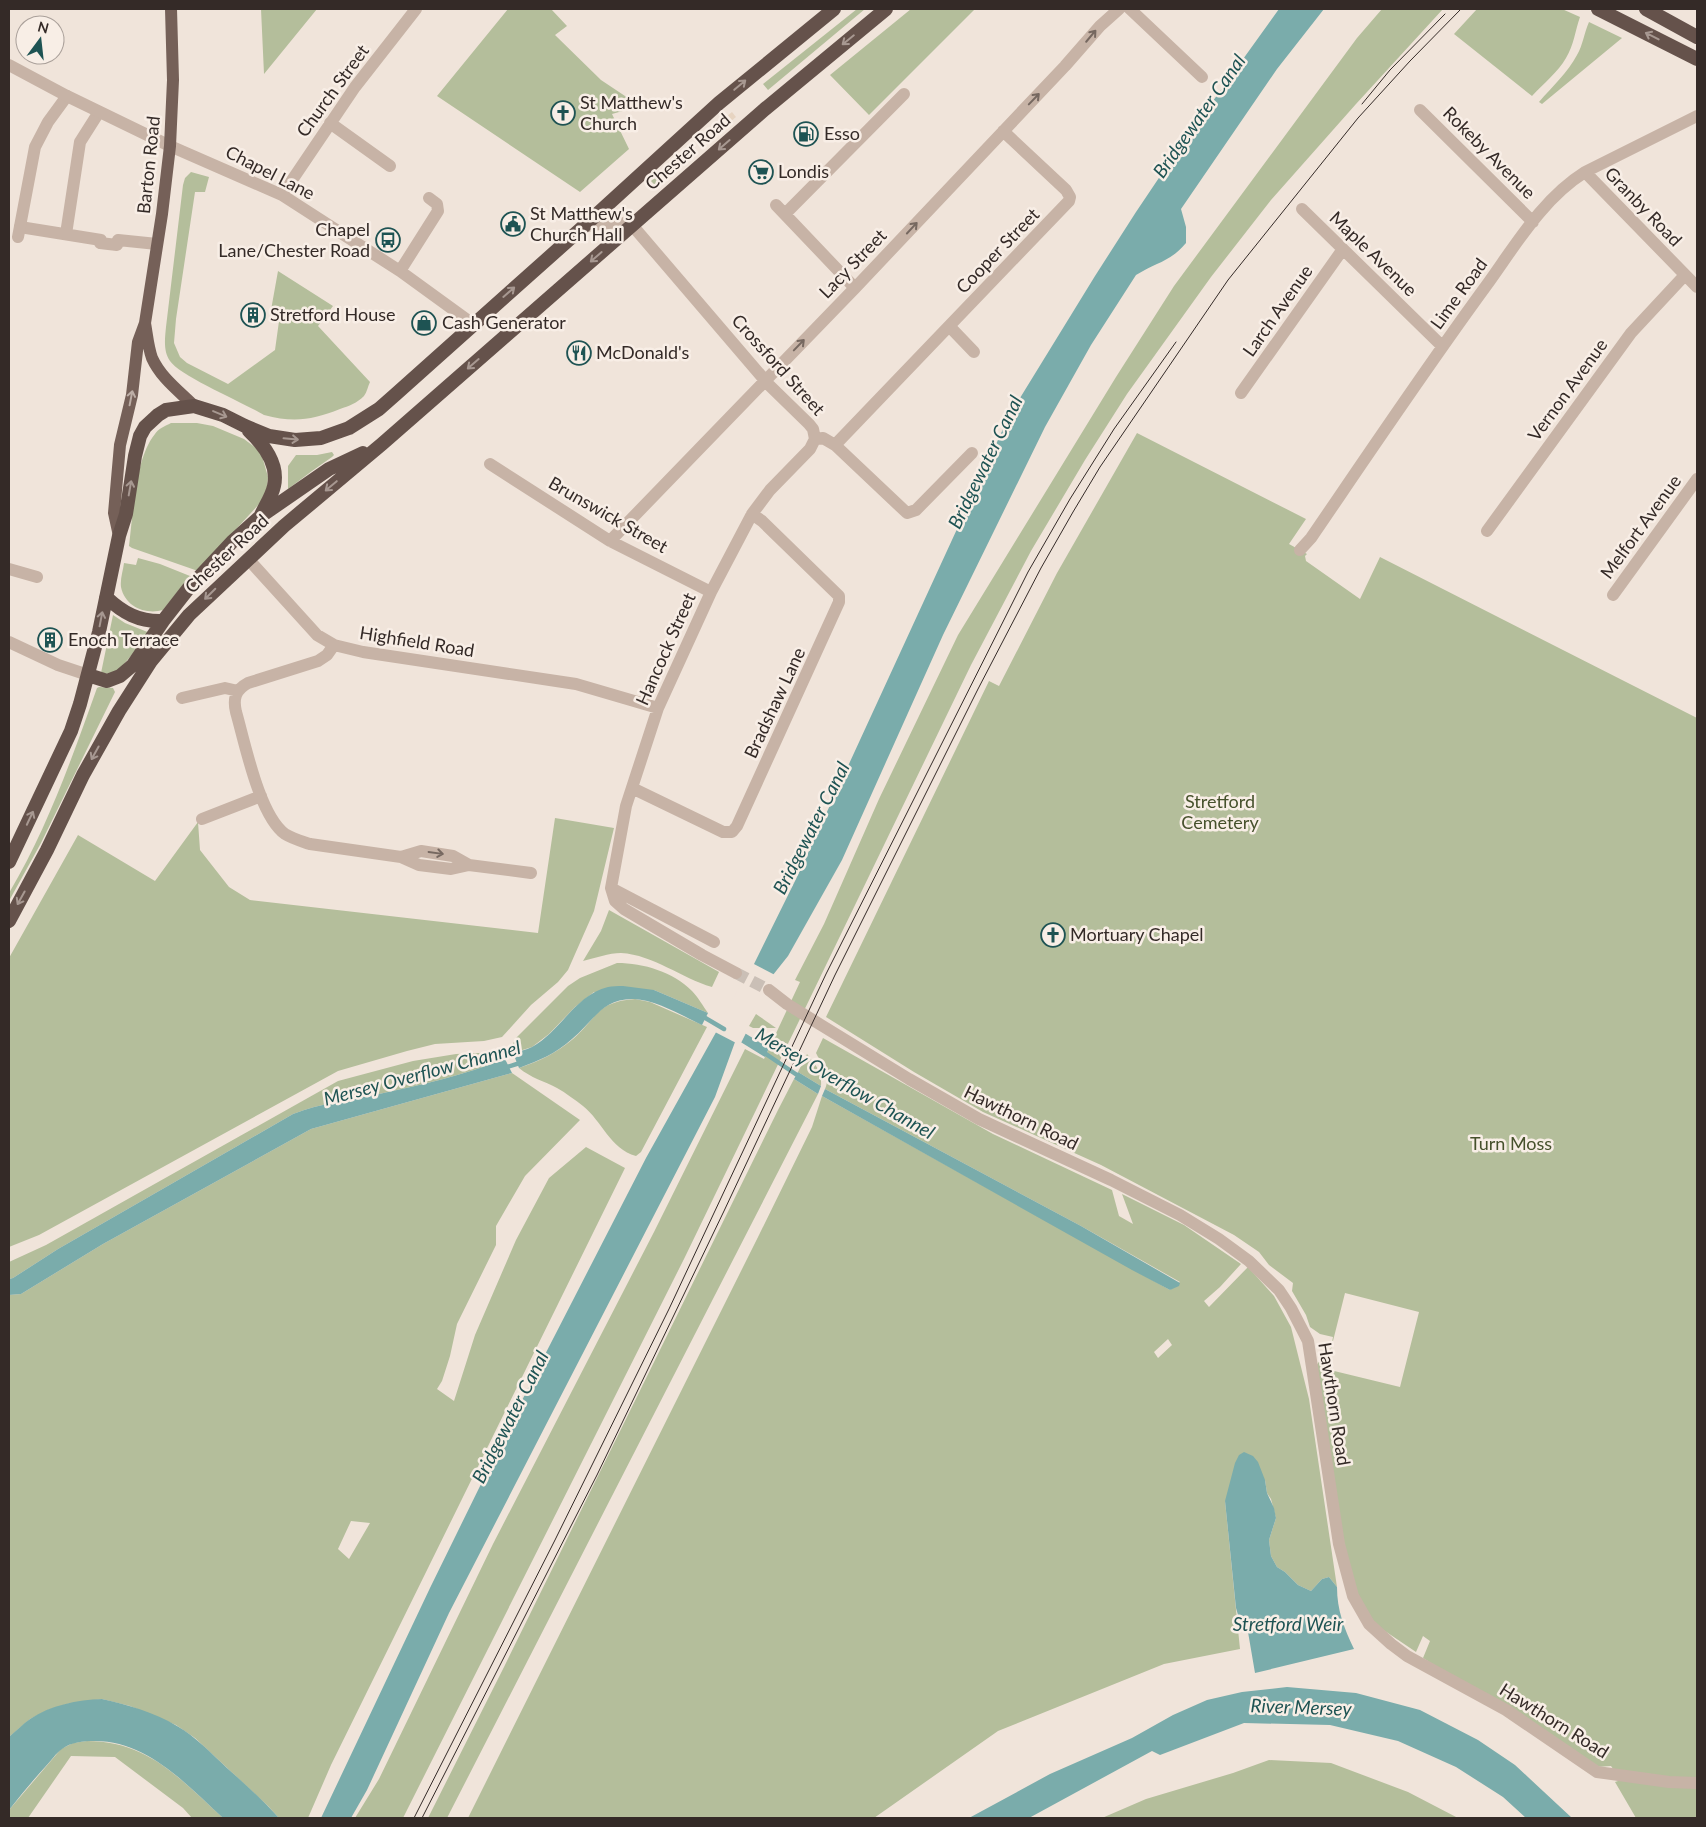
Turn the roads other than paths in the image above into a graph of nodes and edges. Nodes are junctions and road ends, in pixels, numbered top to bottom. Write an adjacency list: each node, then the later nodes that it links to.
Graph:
1 (170, 9): 20 (main road, Barton Road)
2 (416, 9): 18 (street, Church Street)
3 (834, 9): 28 (highway, Chester Road, one-way to 3)
4 (886, 9): 27 (highway, Chester Road, one-way to 27)
5 (1119, 9): 19 (street, Lacy Street, one-way to 5)
6 (1130, 9): 12 (street)
7 (1598, 9): 10 (highway, one-way to 7)
8 (1646, 9): 9 (highway)
9 (1697, 37)
10 (1697, 59)
11 (9, 65): 14 (street, Chapel Lane)
12 (1202, 77)
13 (904, 94): 35 (street)
14 (67, 96): 16 (street, Chapel Lane); 29 (street)
15 (1420, 110): 26 (street, Rokeby Avenue)
16 (99, 112): 20 (street, Chapel Lane); 29 (street)
17 (1697, 116): 22 (street, Lime Road)
18 (330, 123): 21 (street); 23 (street, Church Street)
19 (1003, 131): 35 (street, Lacy Street, one-way to 19); 38 (street, Cooper Street)
20 (170, 146): 23 (street, Chapel Lane); 30 (main road, Barton Road)
21 (390, 166)
22 (1585, 172): 26 (street, Lime Road); 33 (street, Granby Road)
23 (282, 195): 32 (street, Chapel Lane)
24 (429, 198): 32 (street)
25 (1302, 208): 31 (street, Maple Avenue)
26 (1533, 222): 39 (street, Lime Road)
27 (632, 225): 28 (street); 41 (street, Crossford Street); 46 (highway, Chester Road, one-way to 46)
28 (583, 227): 37 (highway, Chester Road, one-way to 28)
29 (66, 234): 30 (street)
30 (157, 244): 36 (main road, Barton Road)
31 (1343, 249): 39 (street, Maple Avenue); 42 (street, Larch Avenue)
32 (400, 271): 37 (street, Chapel Lane)
33 (1685, 275): 34 (street, Granby Road); 53 (street, Vernon Avenue)
34 (1697, 287)
35 (855, 288): 41 (street, Lacy Street, one-way to 35)
36 (145, 323): 43 (main road, Barton Road); 54 (main road, Barton Road, one-way to 36)
37 (473, 324): 44 (highway, Chester Road, one-way to 37)
38 (950, 327): 40 (street); 47 (street, Cooper Street)
39 (1442, 346): 56 (street, Lime Road)
40 (974, 352)
41 (765, 380): 45 (street, Crossford Street); 55 (street, Lacy Street)
42 (1241, 393)
43 (194, 406): 44 (highway, Chester Road, one-way to 44); 54 (highway, Chester Road, one-way to 43)
44 (245, 426): 52 (highway, Chester Road)
45 (815, 439): 47 (street, Crossford Street); 51 (street, Hancock Street)
46 (382, 444): 52 (highway, Chester Road); 57 (highway, Chester Road, one-way to 57)
47 (835, 445): 48 (street, Crossford Street)
48 (972, 453)
49 (490, 464): 55 (street, Brunswick Street)
50 (1697, 479): 61 (street, Melfort Avenue)
51 (752, 514): 60 (street, Hancock Street); 72 (street, Bradshaw Lane)
52 (261, 516): 63 (highway, Chester Road)
53 (1487, 532)
54 (119, 536): 62 (highway, Chester Road)
55 (610, 541): 60 (street, Brunswick Street)
56 (1300, 550)
57 (248, 560): 65 (street); 71 (highway, Chester Road, one-way to 71)
58 (9, 569): 59 (street)
59 (37, 577)
60 (711, 592): 70 (street, Hancock Street)
61 (1613, 595)
62 (106, 597): 63 (highway); 67 (highway, Chester Road, one-way to 62)
63 (164, 621): 66 (highway, Chester Road)
64 (9, 642): 67 (street)
65 (334, 645): 68 (street, Highfield Road); 70 (street, Highfield Road)
66 (133, 665): 67 (highway, Chester Road); 71 (highway, Chester Road)
67 (88, 675): 75 (highway, Chester Road, one-way to 67)
68 (238, 691): 69 (street, Highfield Road); 73 (street)
69 (182, 698)
70 (658, 708): 72 (street, Hancock Street)
71 (118, 710): 78 (highway, Chester Road, one-way to 78)
72 (632, 788): 77 (street, Hancock Street)
73 (261, 796): 74 (street); 76 (street)
74 (202, 819)
75 (9, 862)
76 (531, 873)
77 (611, 888): 79 (street); 80 (street, Hancock Street)
78 (9, 921)
79 (714, 942)
80 (736, 972)
81 (769, 990): 82 (street, Hawthorn Road)
82 (1697, 1783)

